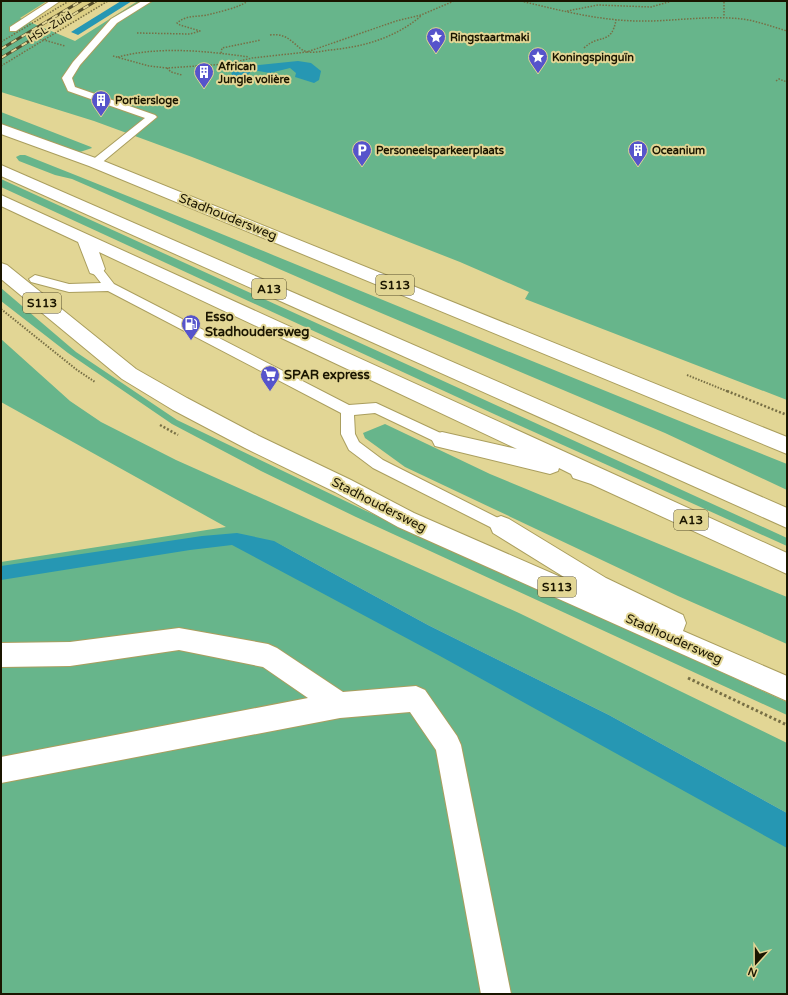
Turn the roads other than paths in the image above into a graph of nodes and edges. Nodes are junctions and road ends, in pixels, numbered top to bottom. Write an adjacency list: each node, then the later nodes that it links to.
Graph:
1 (56, 1): 3 (lane)
2 (148, 1): 5 (lane)
3 (13, 29)
4 (1, 129): 5 (main road, Stadhoudersweg / S113)
5 (95, 163): 15 (main road, Stadhoudersweg / S113)
6 (1, 170): 17 (main road, A13)
7 (1, 200): 8 (main road, A13)
8 (85, 239): 10 (main road); 16 (main road, A13)
9 (1, 268): 11 (main road); 21 (main road, Stadhoudersweg / S113)
10 (96, 269): 12 (lane)
11 (35, 279): 12 (lane)
12 (110, 287): 13 (lane)
13 (347, 410): 14 (lane); 18 (lane)
14 (442, 440): 16 (main road, A13)
15 (787, 446)
16 (596, 476): 19 (main road, A13)
17 (787, 518)
18 (500, 526): 21 (main road)
19 (787, 564)
20 (1, 655): 22 (main road)
21 (780, 686)
22 (340, 705): 23 (main road); 24 (main road)
23 (1, 770)
24 (496, 994)

